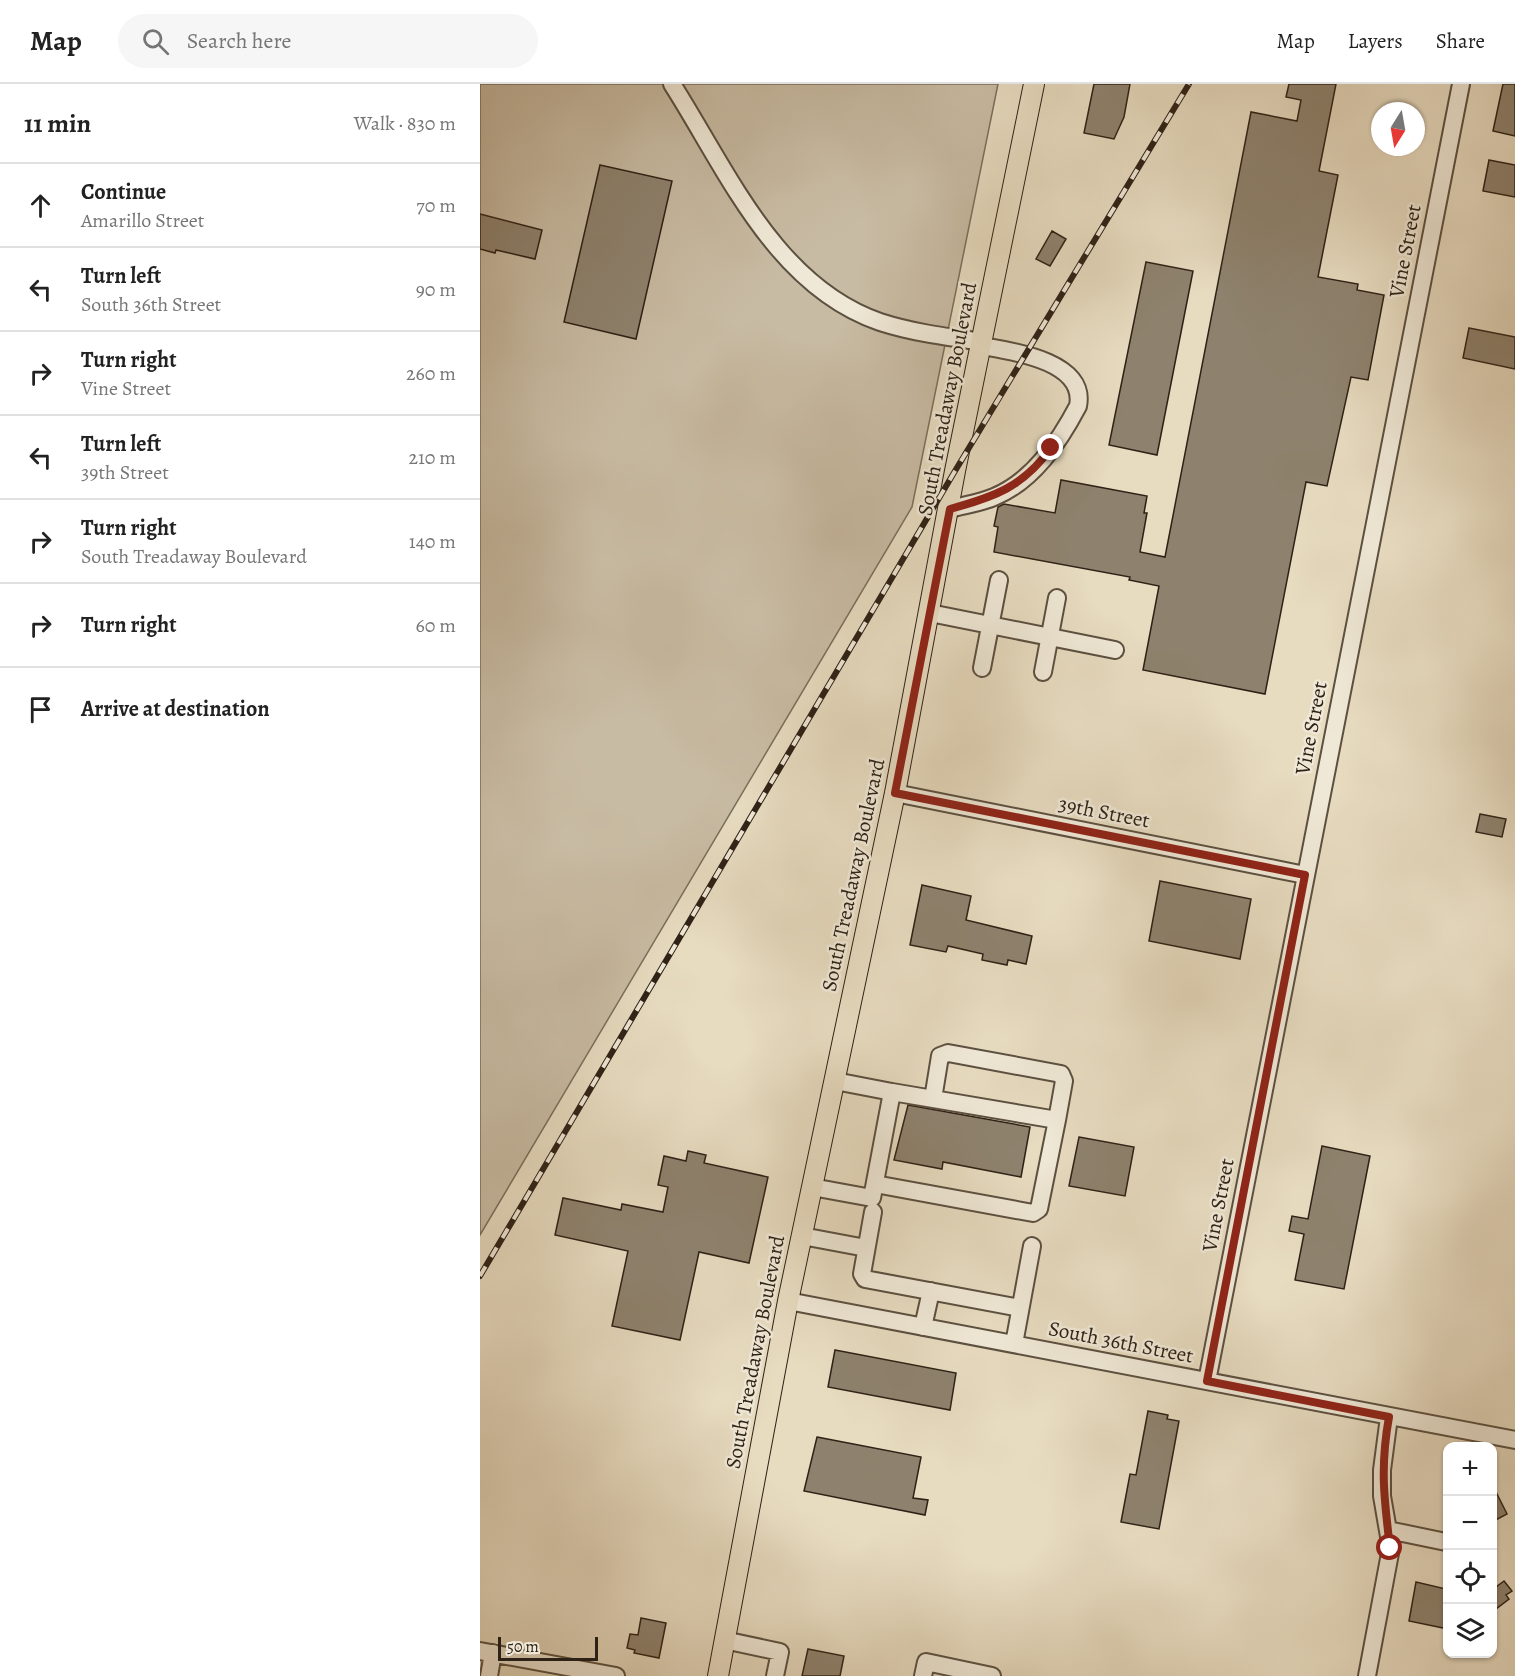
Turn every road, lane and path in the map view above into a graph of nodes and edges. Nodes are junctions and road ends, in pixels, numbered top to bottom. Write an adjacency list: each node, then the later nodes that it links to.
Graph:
1 (672, 84): 4 (street)
2 (1034, 84): 4 (main road, South Treadaway Boulevard)
3 (1461, 84): 15 (street, Vine Street)
4 (982, 344): 5 (main road, South Treadaway Boulevard); 5 (street)
5 (950, 509): 8 (main road, South Treadaway Boulevard)
6 (999, 580): 9 (street)
7 (1057, 598): 10 (street)
8 (930, 613): 9 (street); 14 (main road, South Treadaway Boulevard)
9 (990, 625): 10 (street); 12 (street)
10 (1050, 638): 11 (street); 13 (street)
11 (1115, 650)
12 (981, 668)
13 (1043, 672)
14 (895, 793): 15 (street, 39th Street); 16 (main road, South Treadaway Boulevard)
15 (1305, 875): 31 (street, Vine Street)
16 (835, 1081): 17 (street); 21 (main road, South Treadaway Boulevard)
17 (892, 1092): 18 (street); 20 (street)
18 (933, 1099): 19 (street); 19 (street)
19 (1057, 1120): 20 (street)
20 (875, 1184): 21 (street)
21 (812, 1187): 23 (main road, South Treadaway Boulevard)
22 (873, 1212): 25 (street)
23 (802, 1236): 25 (street); 27 (main road, South Treadaway Boulevard)
24 (1032, 1246): 28 (street)
25 (866, 1248): 26 (street)
26 (931, 1291): 28 (street); 29 (street)
27 (788, 1301): 29 (street, South 36th Street); 36 (main road, South Treadaway Boulevard)
28 (1020, 1308): 30 (street)
29 (923, 1327): 30 (street, South 36th Street)
30 (1014, 1344): 31 (street, South 36th Street)
31 (1207, 1381): 32 (street, South 36th Street)
32 (1389, 1417): 33 (street, South 36th Street); 34 (street)
33 (1515, 1440)
34 (1388, 1530): 35 (street); 44 (street)
35 (1443, 1541)
36 (724, 1640): 40 (main road, South Treadaway Boulevard); 41 (street)
37 (487, 1652): 38 (street); 39 (street)
38 (489, 1676)
39 (616, 1676)
40 (718, 1676)
41 (775, 1676)
42 (923, 1676): 43 (street)
43 (992, 1676)
44 (1367, 1676)

